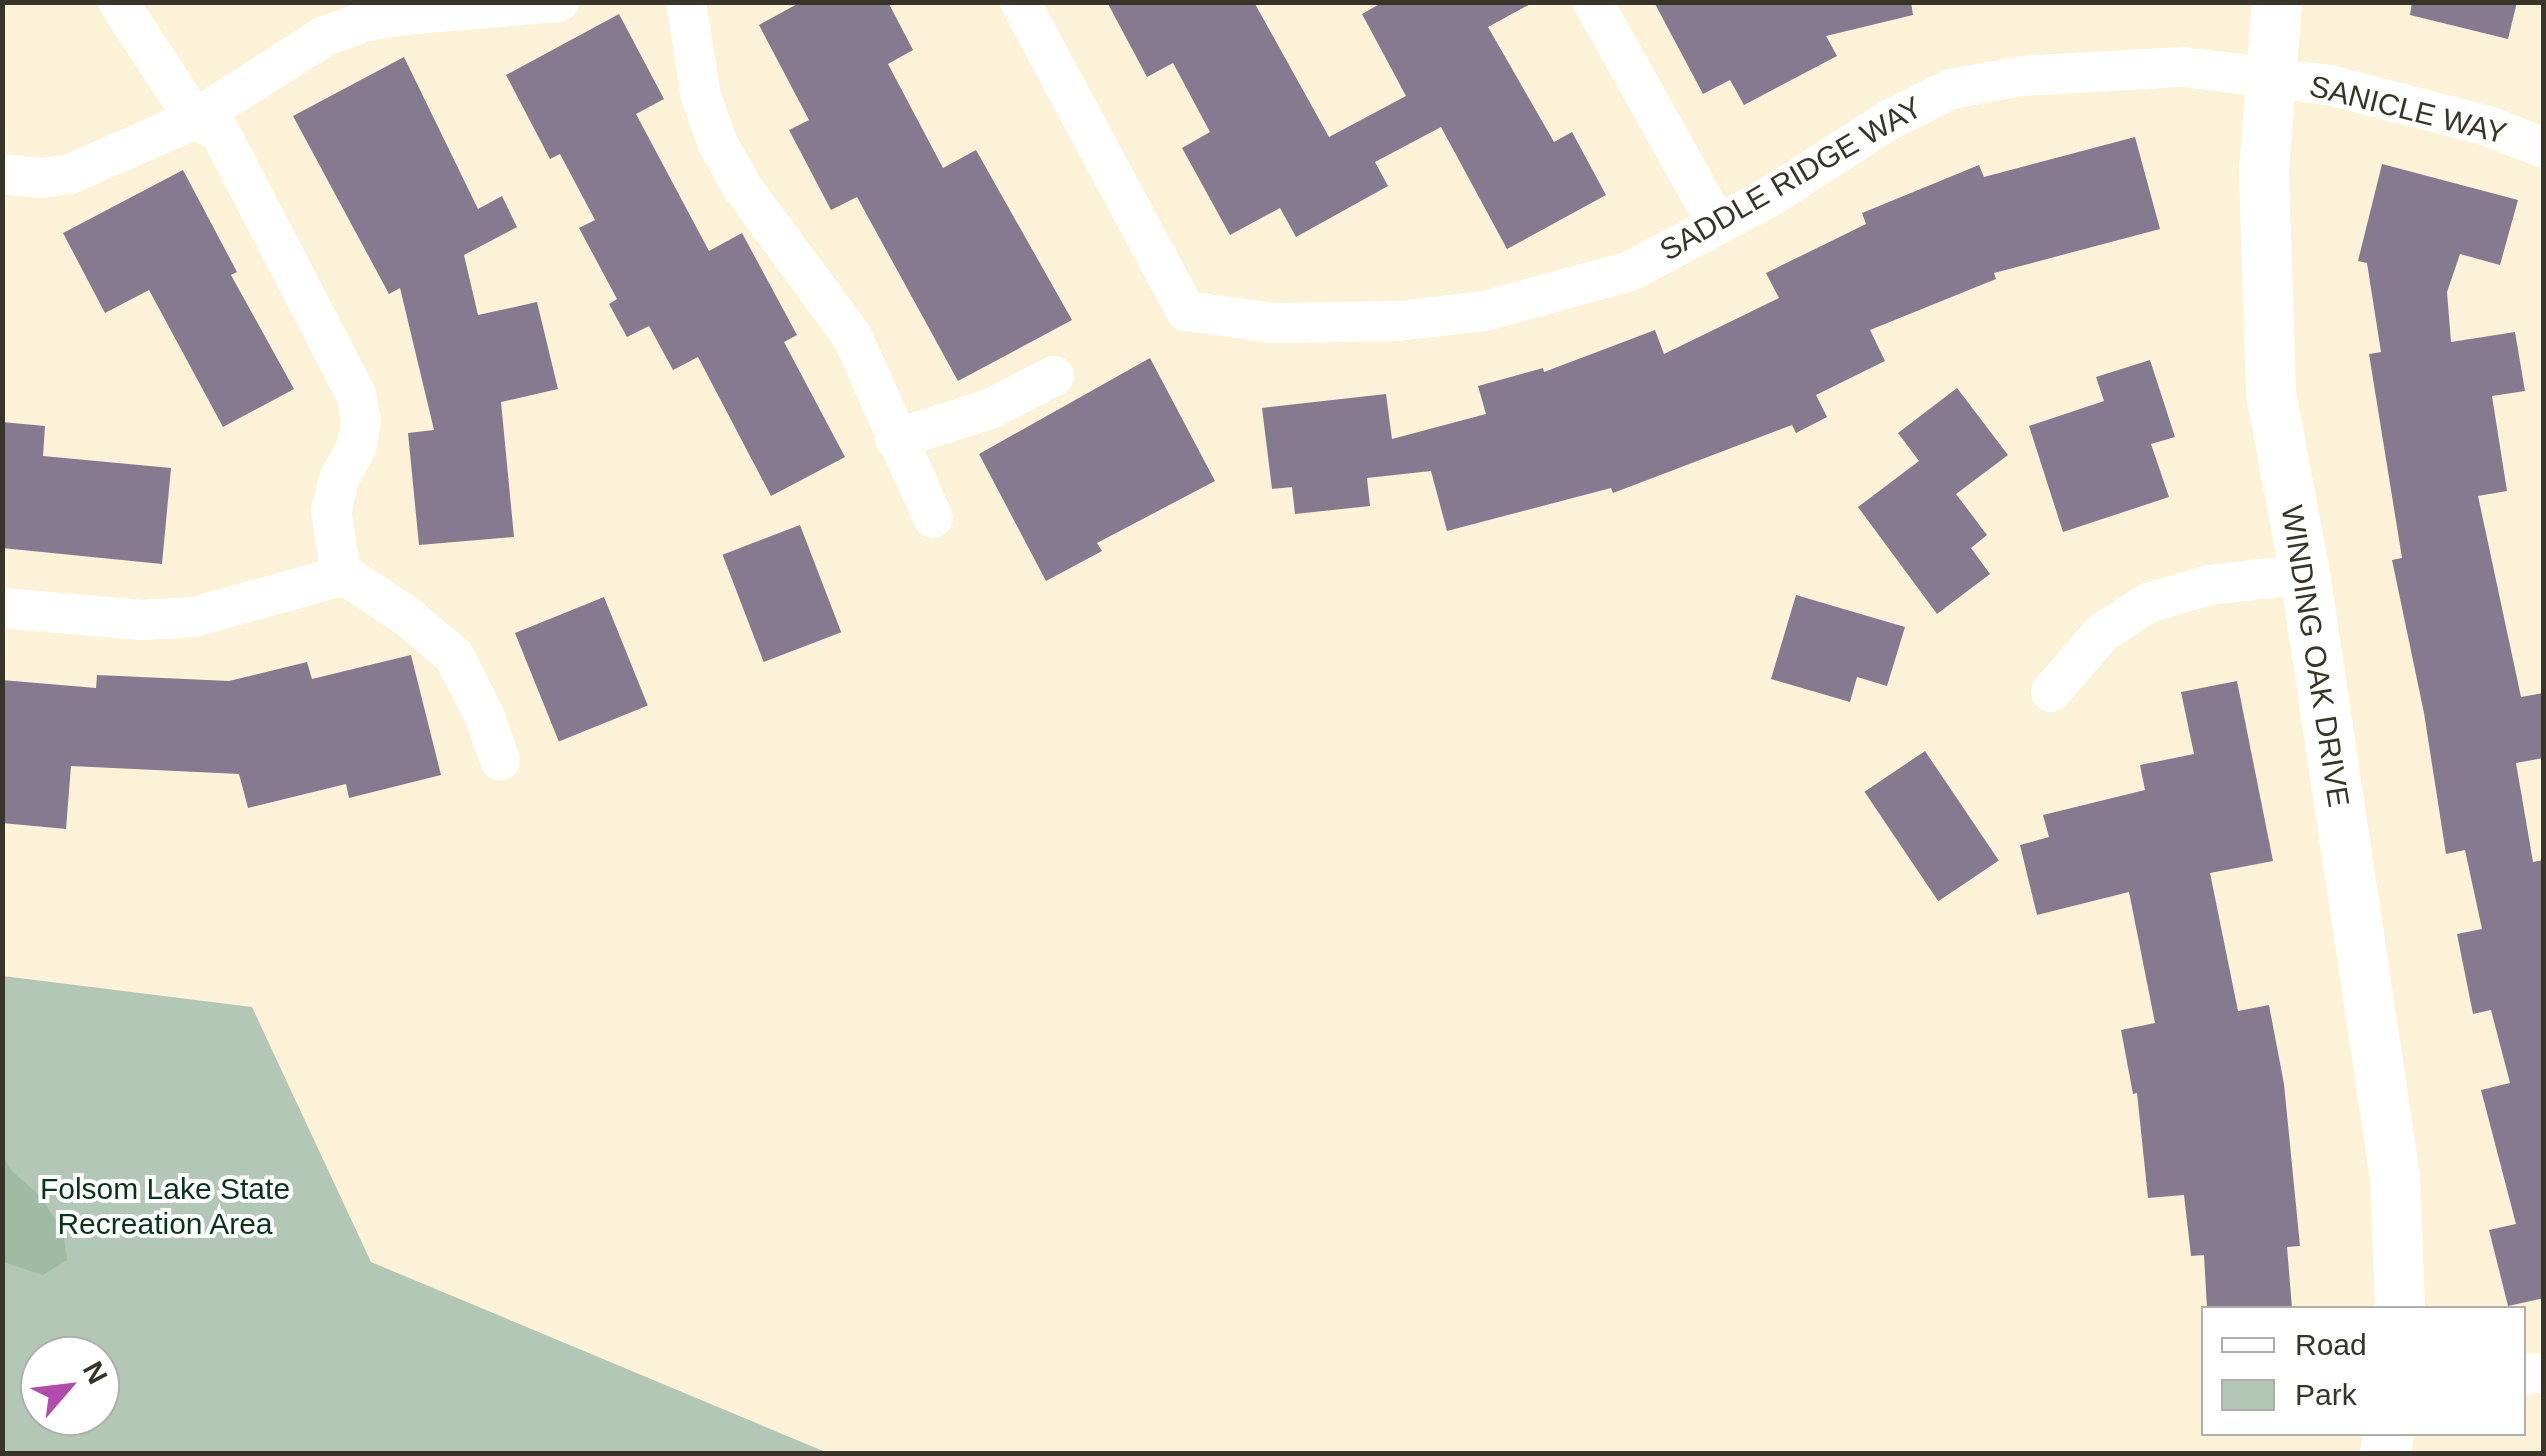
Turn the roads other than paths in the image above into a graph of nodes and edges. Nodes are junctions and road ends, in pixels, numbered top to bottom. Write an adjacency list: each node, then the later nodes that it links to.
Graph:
1 (118, 2): 8 (street)
2 (686, 2): 13 (street)
3 (1020, 2): 11 (street, SADDLE RIDGE WAY)
4 (1593, 2): 11 (street)
5 (2277, 2): 7 (street, WINDING OAK DRIVE)
6 (535, 4): 8 (street)
7 (2271, 78): 9 (street, SANICLE WAY); 11 (street, SADDLE RIDGE WAY); 16 (street, WINDING OAK DRIVE)
8 (195, 119): 10 (street); 15 (street)
9 (2544, 148)
10 (2, 174)
11 (1716, 224)
12 (1054, 376): 13 (street)
13 (895, 439): 14 (street)
14 (933, 518)
15 (345, 574): 17 (street); 19 (street)
16 (2304, 574): 18 (street); 20 (street, WINDING OAK DRIVE)
17 (2, 608)
18 (2051, 692)
19 (500, 760)
20 (2400, 1306)

